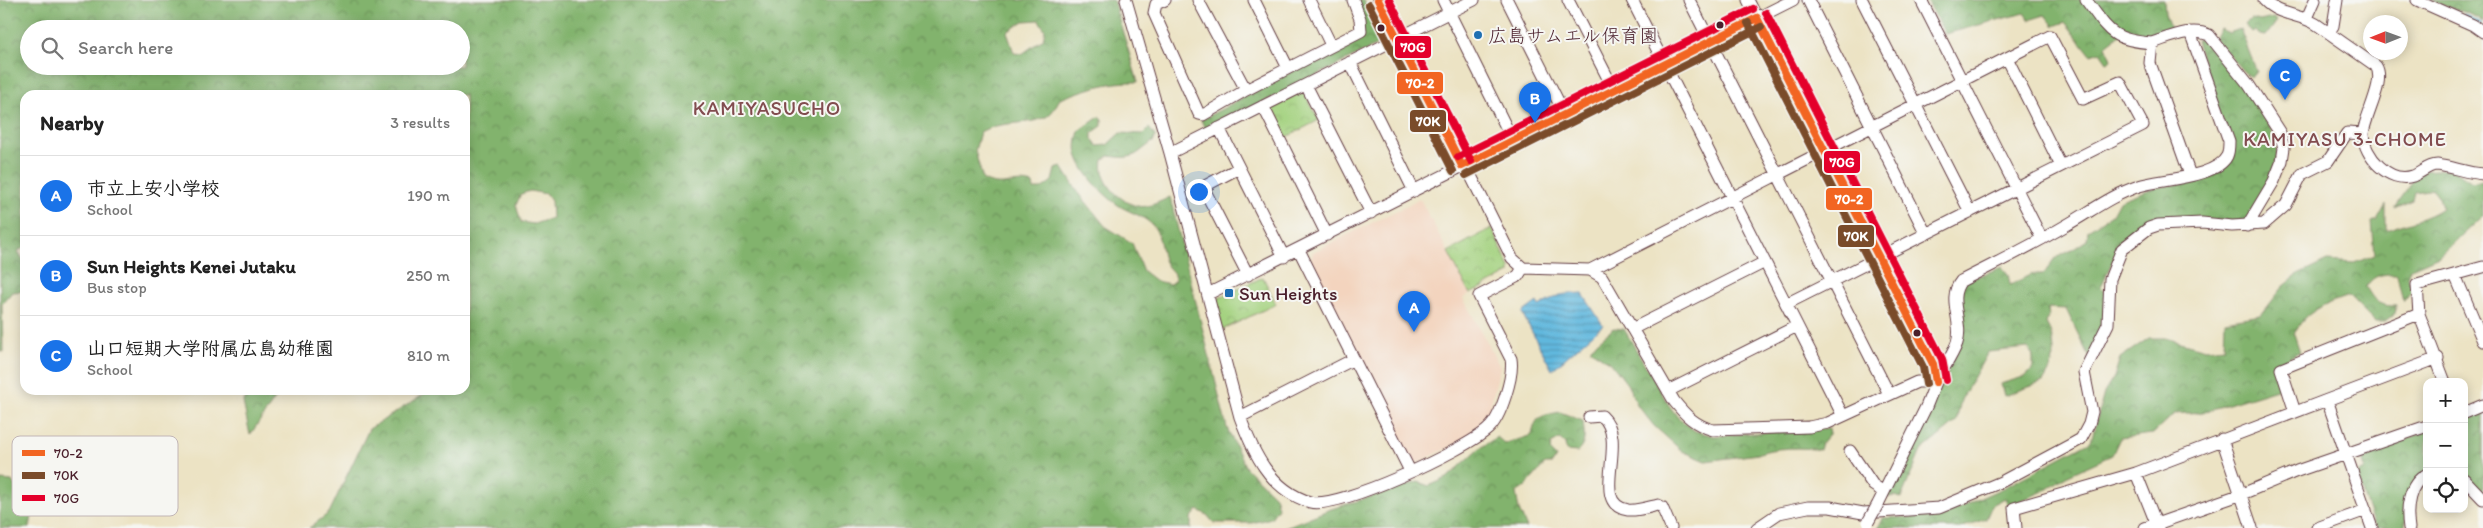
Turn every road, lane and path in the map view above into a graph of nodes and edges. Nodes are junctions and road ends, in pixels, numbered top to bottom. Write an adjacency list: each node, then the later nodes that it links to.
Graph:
1 (1126, 0): 50 (street)
2 (1165, 0): 40 (street)
3 (1198, 0): 40 (street)
4 (1254, 0): 37 (street)
5 (1309, 0): 33 (street)
6 (1353, 0): 33 (street)
7 (1378, 0): 30 (street)
8 (1443, 0): 24 (street)
9 (1474, 0): 24 (street)
10 (1507, 0): 44 (street)
11 (1568, 0): 41 (street)
12 (1632, 0): 36 (street)
13 (1689, 0): 31 (street)
14 (1748, 0): 25 (street)
15 (1793, 0): 25 (street)
16 (1808, 0): 45 (street)
17 (1862, 0): 42 (street)
18 (1921, 0): 38 (street)
19 (2086, 0): 32 (street)
20 (2264, 0): 26 (street)
21 (2315, 0): 26 (street)
22 (2337, 0): 28 (street)
23 (2417, 0): 29 (street)
24 (1449, 12): 30 (street); 48 (street)
25 (1757, 18): 31 (street); 49 (street)
26 (2306, 18): 28 (street)
27 (2190, 32): 32 (street); 56 (street); 62 (street)
28 (2330, 32): 47 (street)
29 (2483, 32)
30 (1398, 39): 35 (street); 51 (street)
31 (1710, 42): 36 (street); 54 (street)
32 (2152, 42): 56 (street)
33 (1331, 45): 37 (street)
34 (2007, 58): 38 (street); 52 (street); 52 (street)
35 (1350, 62): 39 (street); 58 (street)
36 (1665, 65): 41 (street); 59 (street)
37 (1288, 68): 40 (street)
38 (1961, 80): 42 (street); 57 (street)
39 (1306, 85): 43 (street); 61 (street)
40 (1246, 90)
41 (1614, 90): 44 (street)
42 (1915, 103): 45 (street); 60 (street)
43 (1263, 106): 46 (street); 64 (street)
44 (1565, 115): 48 (street)
45 (1871, 126): 49 (street); 63 (street)
46 (1219, 128): 50 (street); 53 (street)
47 (2363, 134): 55 (street); 62 (street)
48 (1513, 141): 51 (street)
49 (1824, 149): 54 (street); 68 (street)
50 (1170, 153): 76 (street)
51 (1462, 166): 58 (street); 71 (street)
52 (2062, 166): 57 (street)
53 (1239, 168): 67 (street); 73 (street)
54 (1777, 173): 59 (street); 75 (street)
55 (2483, 174)
56 (2190, 175): 65 (street)
57 (2016, 189): 60 (street); 65 (street)
58 (1414, 191): 61 (street)
59 (1732, 197): 69 (street); 72 (street)
60 (1970, 212): 63 (street)
61 (1371, 213): 64 (street)
62 (2247, 226): 110 (street)
63 (1926, 234): 68 (street)
64 (1327, 235): 66 (street)
65 (2042, 240): 85 (street)
66 (1299, 250): 67 (street); 83 (street)
67 (1284, 257): 73 (street)
68 (1879, 258): 75 (street); 85 (street)
69 (1765, 262): 77 (street); 80 (street)
70 (2483, 267): 74 (street)
71 (1523, 268): 72 (street); 99 (street)
72 (1590, 270): 80 (street)
73 (1248, 275): 76 (street)
74 (2454, 275): 78 (street); 81 (street)
75 (1832, 282): 77 (street); 87 (street)
76 (1208, 294): 93 (street)
77 (1786, 304): 79 (street)
78 (2419, 314): 82 (street); 91 (street)
79 (1797, 326): 86 (street); 92 (street)
80 (1632, 329): 86 (street)
81 (2483, 341)
82 (2438, 358): 84 (street); 88 (street)
83 (1354, 360): 93 (street); 99 (street)
84 (2444, 378)
85 (1936, 382): 87 (street); 103 (street)
86 (1668, 391): 92 (street)
87 (1889, 394): 92 (street)
88 (2327, 400): 91 (street); 98 (street)
89 (2483, 405): 90 (street)
90 (2468, 411)
91 (2295, 412): 96 (street)
92 (1843, 416)
93 (1240, 417): 99 (street)
94 (1589, 417): 109 (street)
95 (2423, 427): 98 (street)
96 (2222, 439): 100 (street); 104 (street)
97 (1850, 451): 103 (street)
98 (2347, 454): 104 (street); 106 (street)
99 (1410, 471)
100 (2136, 473): 108 (street); 111 (street)
101 (2423, 477): 116 (street)
102 (2468, 482): 105 (street)
103 (1884, 492): 107 (street, bridge)
104 (2242, 494): 108 (street); 113 (street)
105 (2483, 499)
106 (2366, 510): 114 (street); 115 (street)
107 (1867, 525)
108 (2157, 526): 112 (street)
109 (1671, 528)
110 (1757, 528)
111 (2016, 528)
112 (2145, 528)
113 (2252, 528)
114 (2317, 528)
115 (2372, 528)
116 (2408, 528)

